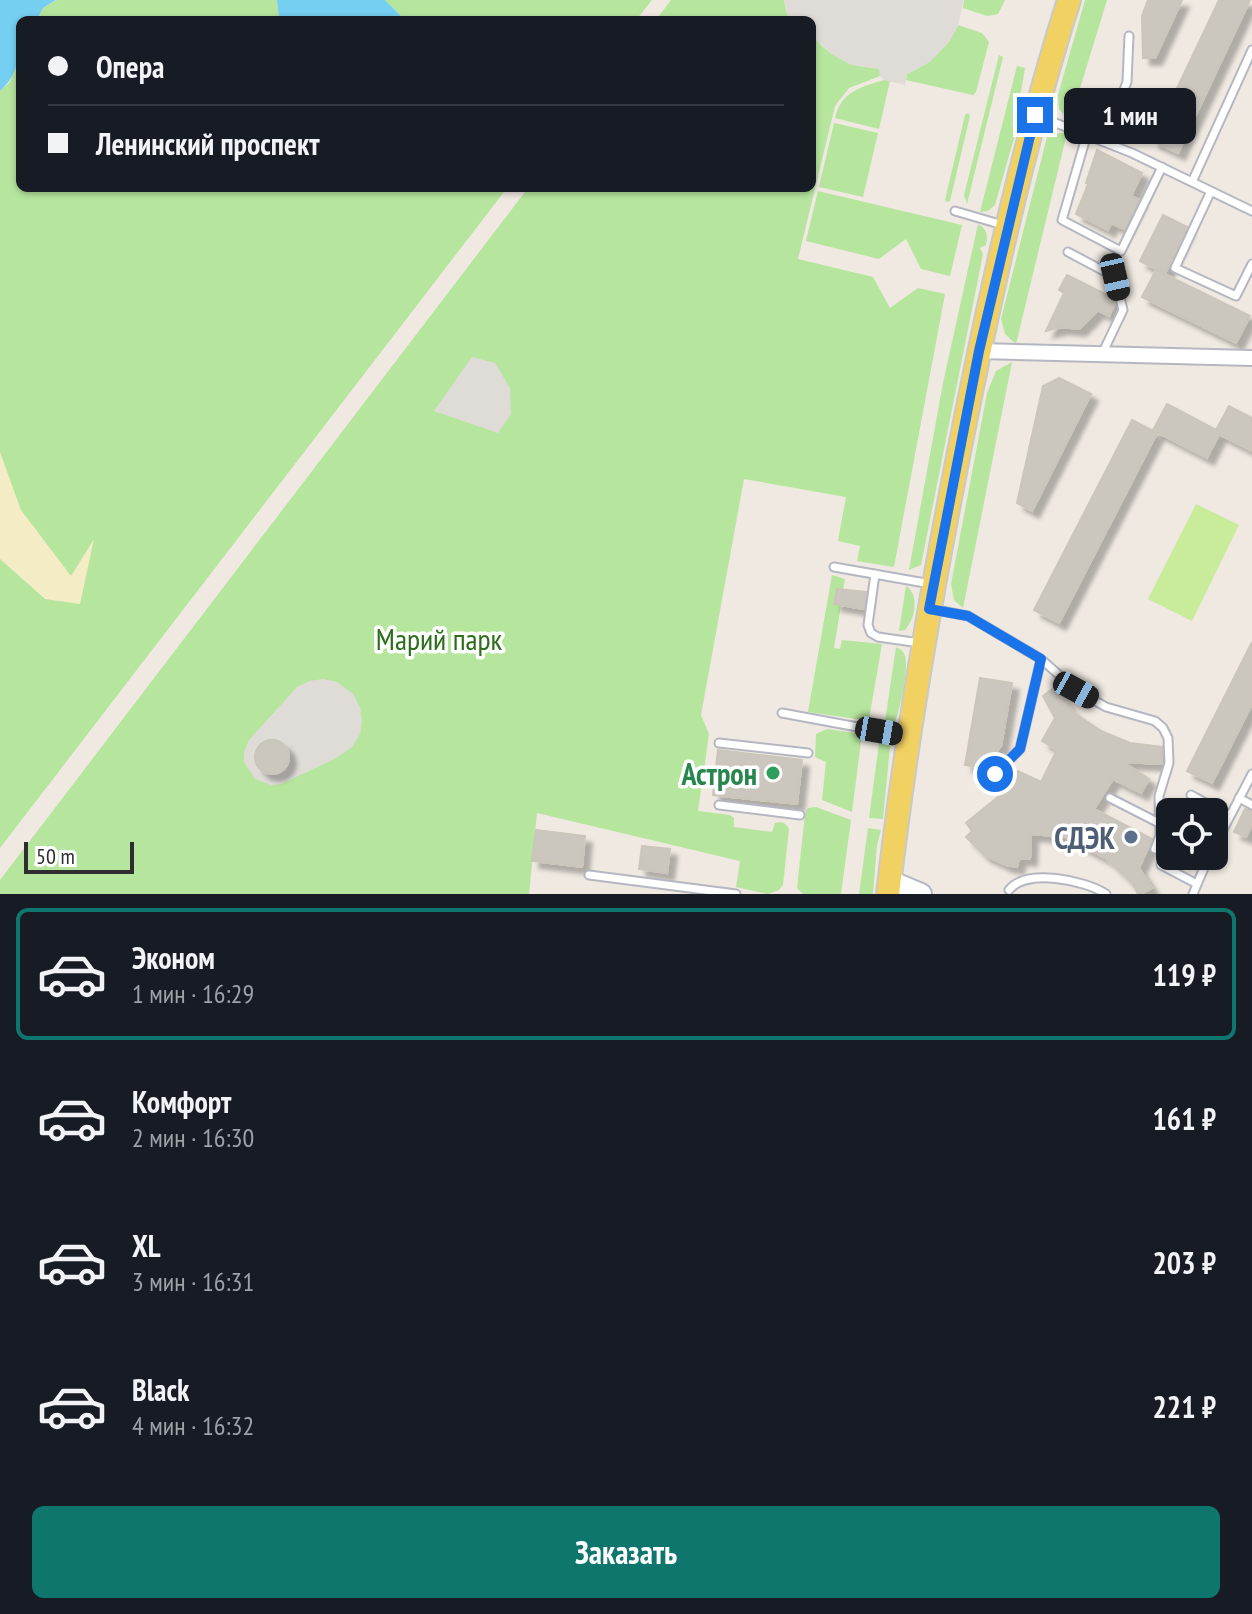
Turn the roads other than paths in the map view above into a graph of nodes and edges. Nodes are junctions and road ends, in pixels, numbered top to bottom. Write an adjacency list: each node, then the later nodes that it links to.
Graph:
1 (1069, 0): 4 (main road)
2 (1129, 36): 6 (lane)
3 (1252, 50): 8 (lane)
4 (1035, 115): 5 (lane); 12 (main road)
5 (1087, 134): 6 (lane); 7 (lane)
6 (1104, 141): 7 (lane)
7 (1162, 167): 8 (lane)
8 (1192, 182): 9 (lane)
9 (1211, 191): 11 (lane); 14 (lane)
10 (955, 211): 12 (lane)
11 (1252, 211)
12 (1007, 226): 15 (main road)
13 (1068, 252): 16 (lane)
14 (1252, 264)
15 (979, 351): 16 (street); 20 (main road)
16 (1102, 354): 17 (street)
17 (1252, 358)
18 (834, 567): 19 (lane)
19 (875, 574): 20 (lane); 22 (lane)
20 (933, 584): 21 (main road)
21 (929, 609): 22 (main road); 23 (lane)
22 (923, 644): 25 (main road)
23 (1041, 659): 28 (lane); 32 (lane)
24 (782, 713): 25 (lane)
25 (908, 736): 47 (main road)
26 (719, 743): 27 (lane)
27 (808, 753)
28 (995, 774)
29 (1252, 774): 33 (lane)
30 (1191, 795): 37 (lane)
31 (1110, 798): 39 (lane)
32 (1159, 798)
33 (1239, 798): 35 (lane); 37 (lane)
34 (719, 805): 36 (lane)
35 (1252, 805)
36 (800, 815)
37 (1230, 816): 38 (lane)
38 (1228, 820)
39 (1156, 821)
40 (1156, 845): 41 (lane)
41 (1155, 849)
42 (1170, 870): 46 (lane)
43 (1203, 870): 46 (lane)
44 (589, 875): 45 (lane)
45 (651, 883): 49 (lane); 50 (lane)
46 (1197, 884): 53 (lane)
47 (889, 887): 51 (main road)
48 (1009, 890): 52 (lane)
49 (650, 894)
50 (736, 894)
51 (921, 894)
52 (1106, 894)
53 (1193, 894)

